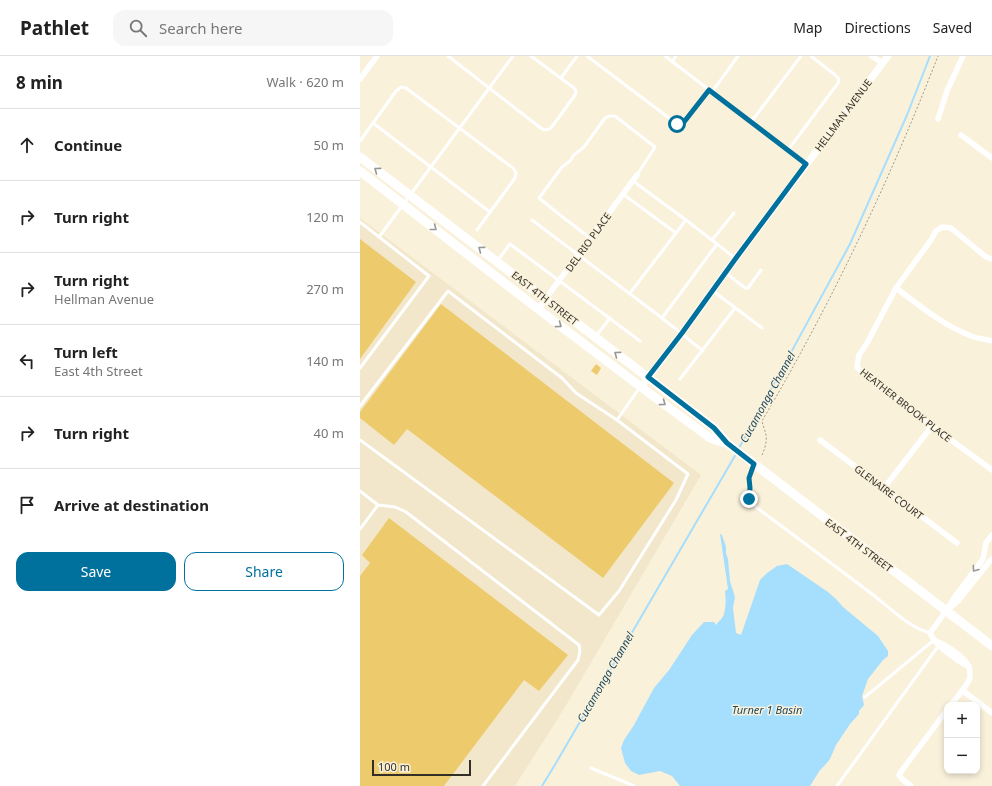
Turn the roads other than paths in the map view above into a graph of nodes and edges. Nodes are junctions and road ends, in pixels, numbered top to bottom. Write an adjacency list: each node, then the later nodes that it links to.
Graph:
1 (377, 56): 18 (street)
2 (448, 56): 19 (lane)
3 (513, 56): 19 (lane)
4 (531, 56): 17 (lane)
5 (577, 56): 17 (lane)
6 (587, 56): 20 (lane)
7 (665, 56): 15 (lane)
8 (676, 56): 15 (lane)
9 (738, 56): 20 (lane)
10 (801, 56): 22 (lane)
11 (811, 56): 27 (lane)
12 (872, 56): 16 (street)
13 (888, 56): 16 (street, HELLMAN AVENUE)
14 (963, 56): 21 (street)
15 (672, 62): 20 (lane)
16 (882, 63): 30 (street, HELLMAN AVENUE)
17 (561, 78): 19 (lane)
18 (360, 79)
19 (489, 88): 24 (lane)
20 (710, 91): 22 (lane)
21 (938, 119)
22 (751, 122): 27 (lane)
23 (373, 123): 24 (lane); 26 (lane); 31 (lane)
24 (460, 128): 31 (lane); 38 (lane)
25 (961, 135): 29 (street)
26 (360, 140)
27 (788, 150): 30 (lane)
28 (360, 157): 36 (main road, EAST 4TH STREET, one-way to 28)
29 (992, 158)
30 (806, 164): 50 (street, HELLMAN AVENUE)
31 (431, 167): 36 (lane); 38 (lane)
32 (360, 171): 37 (main road, EAST 4TH STREET)
33 (637, 175): 34 (street, DEL RIO PLACE); 46 (lane)
34 (633, 181): 35 (street, DEL RIO PLACE); 41 (lane)
35 (623, 194): 44 (lane); 46 (street, DEL RIO PLACE)
36 (410, 195): 37 (lane); 52 (main road, EAST 4TH STREET, one-way to 36)
37 (403, 204): 45 (lane); 61 (main road, EAST 4TH STREET, one-way to 61)
38 (490, 212): 43 (lane)
39 (734, 213): 47 (lane)
40 (532, 220): 49 (lane)
41 (686, 220): 44 (lane); 47 (lane)
42 (360, 222): 45 (lane)
43 (477, 230)
44 (676, 233): 58 (lane)
45 (379, 237): 70 (lane)
46 (590, 238): 49 (street, DEL RIO PLACE)
47 (712, 240): 48 (lane)
48 (717, 244): 50 (lane); 63 (lane)
49 (579, 254): 55 (street, DEL RIO PLACE); 58 (lane)
50 (736, 258): 54 (street, HELLMAN AVENUE)
51 (992, 259): 56 (street, HEATHER BROOK PLACE)
52 (497, 261): 55 (lane); 59 (main road, EAST 4TH STREET)
53 (761, 270): 54 (lane)
54 (726, 273): 57 (street, HELLMAN AVENUE)
55 (559, 281): 59 (street, DEL RIO PLACE); 62 (lane)
56 (896, 288): 68 (street); 76 (street, HEATHER BROOK PLACE)
57 (713, 291): 60 (lane); 65 (street, HELLMAN AVENUE)
58 (630, 293): 63 (lane)
59 (546, 298): 61 (street, DEL RIO PLACE); 66 (main road, EAST 4TH STREET)
60 (736, 308): 64 (lane); 69 (lane)
61 (538, 309): 73 (main road, EAST 4TH STREET, one-way to 73)
62 (610, 318): 66 (lane); 67 (lane)
63 (662, 318): 65 (lane)
64 (762, 328)
65 (682, 333): 69 (lane); 71 (street, HELLMAN AVENUE)
66 (596, 337): 71 (main road, EAST 4TH STREET, one-way to 66)
67 (640, 341)
68 (992, 341)
69 (703, 351): 72 (lane)
70 (360, 368)
71 (648, 377): 73 (street, HELLMAN AVENUE); 79 (main road, EAST 4TH STREET)
72 (680, 380)
73 (641, 387): 75 (lane); 79 (main road, EAST 4TH STREET, one-way to 79)
74 (360, 406): 75 (lane)
75 (617, 420): 77 (lane)
76 (932, 426): 81 (street, HEATHER BROOK PLACE); 82 (street)
77 (360, 440)
78 (820, 440): 82 (street, GLENAIRE COURT)
79 (727, 443): 80 (main road, EAST 4TH STREET)
80 (754, 464): 89 (main road, EAST 4TH STREET); 90 (lane)
81 (991, 467)
82 (884, 488): 87 (street, GLENAIRE COURT)
83 (360, 491): 84 (lane)
84 (378, 505): 85 (lane); 101 (lane)
85 (360, 529)
86 (992, 535): 89 (street, one-way to 89)
87 (957, 544)
88 (992, 559): 89 (street)
89 (946, 611): 90 (street); 93 (main road, EAST 4TH STREET)
90 (930, 633): 91 (street)
91 (934, 640): 92 (street); 94 (street); 96 (lane)
92 (939, 645): 94 (street); 103 (lane)
93 (992, 646)
94 (955, 655): 95 (street)
95 (962, 690): 97 (street); 98 (street)
96 (865, 697)
97 (953, 702)
98 (992, 712)
99 (944, 714): 104 (street)
100 (591, 768): 102 (lane)
101 (483, 786)
102 (634, 786)
103 (837, 786)
104 (911, 786)

